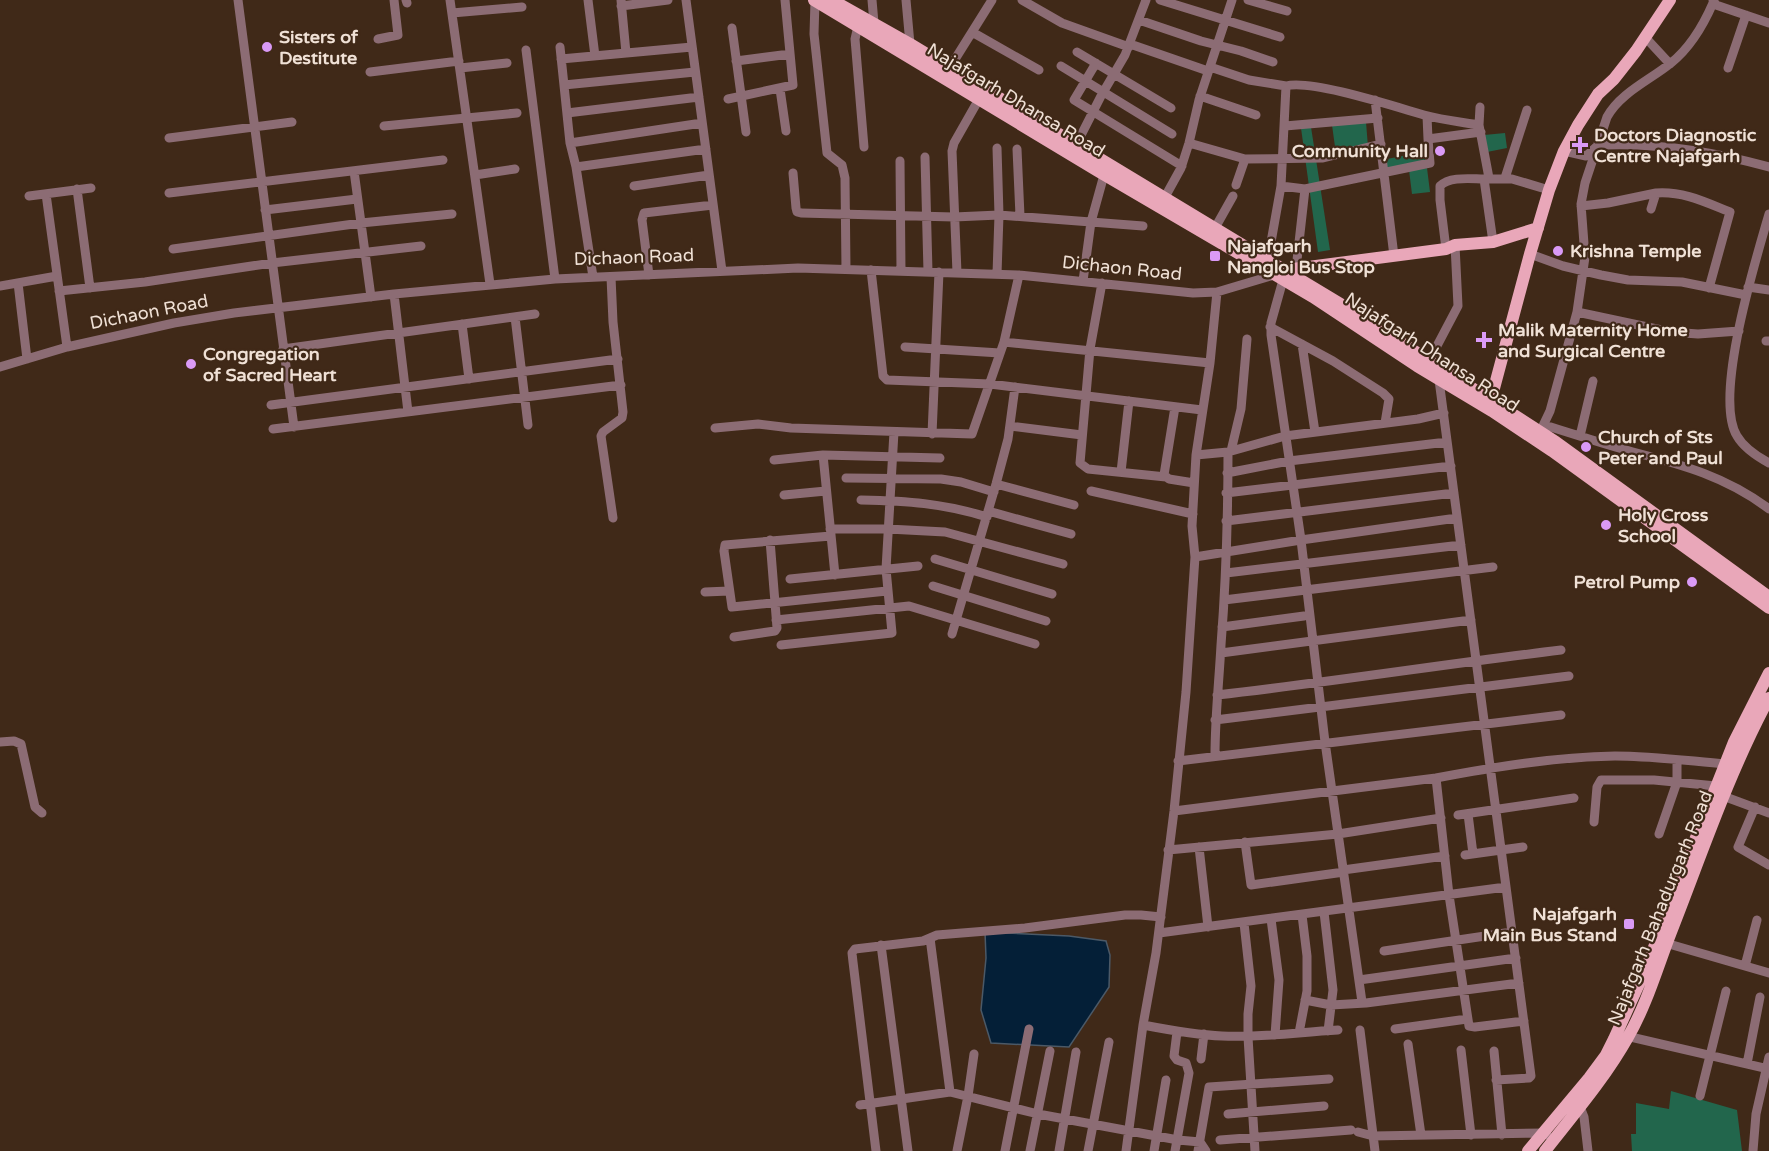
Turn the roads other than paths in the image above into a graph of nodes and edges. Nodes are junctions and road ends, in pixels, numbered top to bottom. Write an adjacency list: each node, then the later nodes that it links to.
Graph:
1 (238, 0): 83 (street)
2 (394, 0): 34 (street)
3 (450, 0): 23 (street)
4 (588, 0): 44 (street)
5 (668, 0): 20 (street)
6 (686, 0): 39 (street)
7 (785, 0): 43 (street)
8 (814, 0): 29 (main road, Najafgarh Dhansa Road); 139 (street)
9 (832, 0): 27 (main road)
10 (872, 0): 27 (street)
11 (906, 0): 35 (street)
12 (992, 0): 31 (street)
13 (1022, 0): 37 (street)
14 (1146, 0): 26 (street)
15 (1160, 0): 25 (street)
16 (1232, 0): 25 (street)
17 (1248, 0): 22 (street)
18 (1670, 0): 33 (main road)
19 (1713, 1): 24 (street); 51 (street)
20 (621, 3): 42 (street)
21 (522, 7): 23 (street)
22 (1287, 11)
23 (452, 13): 50 (street)
24 (1746, 15): 28 (street); 53 (street)
25 (1226, 19): 32 (street); 36 (street)
26 (1139, 20): 36 (street); 37 (street)
27 (874, 23): 35 (main road)
28 (1769, 23)
29 (858, 26): 58 (main road, Najafgarh Dhansa Road); 95 (street)
30 (732, 28): 46 (street)
31 (972, 32): 55 (street); 58 (street)
32 (1280, 37)
33 (1645, 37): 51 (street); 101 (main road)
34 (378, 39)
35 (910, 44): 58 (main road)
36 (1217, 45): 47 (street); 54 (street)
37 (1129, 46): 54 (street); 59 (street)
38 (560, 47): 45 (street)
39 (692, 47): 42 (street); 57 (street)
40 (526, 50): 176 (street)
41 (1077, 52): 49 (street)
42 (626, 53): 44 (street)
43 (790, 54): 46 (street); 63 (street)
44 (595, 56): 45 (street)
45 (561, 59): 61 (street)
46 (736, 61): 67 (street)
47 (1273, 62)
48 (507, 63): 50 (street)
49 (1096, 63): 59 (street); 60 (street)
50 (459, 64): 56 (street); 79 (street)
51 (1670, 64): 96 (street)
52 (1061, 66): 60 (street)
53 (1728, 68)
54 (1209, 69): 62 (street); 65 (street)
55 (1039, 70)
56 (370, 72)
57 (695, 72): 61 (street); 66 (street)
58 (946, 73): 69 (main road, Najafgarh Dhansa Road); 100 (main road)
59 (1114, 74): 64 (street); 72 (street)
60 (1085, 81): 64 (street); 74 (street)
61 (564, 85): 76 (street)
62 (1286, 86): 70 (street); 85 (street)
63 (780, 89): 67 (street); 87 (street)
64 (1103, 92): 74 (street); 89 (street)
65 (1200, 96): 77 (street); 93 (street)
66 (699, 97): 76 (street); 82 (street)
67 (741, 97): 68 (street); 88 (street)
68 (728, 99)
69 (979, 99): 100 (main road, Najafgarh Dhansa Road); 145 (street)
70 (1375, 100): 78 (street); 80 (street)
71 (1480, 107): 86 (street)
72 (1171, 108)
73 (1527, 110): 118 (street)
74 (1093, 111): 100 (street); 107 (street)
75 (517, 112): 79 (street)
76 (567, 113): 92 (street)
77 (1256, 115)
78 (1426, 116): 86 (street); 91 (street)
79 (466, 117): 84 (street); 114 (street)
80 (1378, 118): 85 (street); 94 (street)
81 (292, 122): 83 (street)
82 (702, 123): 92 (street); 98 (street)
83 (254, 126): 90 (street); 119 (street)
84 (384, 126)
85 (1285, 126): 105 (street)
86 (1480, 129): 91 (street); 117 (street)
87 (786, 131)
88 (746, 132)
89 (1172, 134)
90 (169, 138)
91 (1428, 139): 112 (street)
92 (570, 143): 108 (street)
93 (1190, 143): 103 (street); 107 (street)
94 (1381, 144): 105 (street); 112 (street)
95 (864, 147)
96 (1596, 147): 101 (street); 109 (street); 135 (street)
97 (997, 148): 140 (street)
98 (706, 149): 108 (street); 115 (street)
99 (1017, 149): 143 (street)
100 (1074, 150): 116 (main road, Najafgarh Dhansa Road); 132 (main road)
101 (1564, 151): 126 (main road)
102 (925, 157): 142 (street)
103 (1245, 159): 105 (street); 120 (street)
104 (443, 160): 111 (street)
105 (1283, 160): 122 (street)
106 (900, 161): 141 (street)
107 (1182, 166): 132 (street)
108 (576, 167): 175 (street)
109 (1769, 167)
110 (515, 169): 114 (street)
111 (354, 171): 119 (street); 133 (street)
112 (1383, 172): 125 (street); 158 (street)
113 (793, 173): 139 (street)
114 (475, 175): 180 (street)
115 (709, 175): 121 (street); 134 (street)
116 (1104, 175): 146 (street); 169 (main road, Najafgarh Dhansa Road)
117 (1487, 178): 118 (street); 152 (street); 154 (street)
118 (1505, 178): 126 (street)
119 (261, 182): 129 (street); 137 (street)
120 (1236, 185)
121 (634, 186)
122 (1281, 186): 125 (street); 159 (street)
123 (90, 188): 124 (street)
124 (78, 189): 128 (street); 182 (street)
125 (1305, 189): 169 (street)
126 (1549, 190): 149 (main road)
127 (1656, 193): 135 (street); 136 (street); 183 (street)
128 (46, 194): 131 (street); 173 (street)
129 (169, 194)
130 (1233, 195): 150 (street)
131 (29, 196)
132 (1165, 197): 150 (main road)
133 (357, 199): 137 (street); 147 (street)
134 (713, 205): 163 (street); 171 (street)
135 (1581, 206): 167 (street)
136 (1651, 209)
137 (265, 210): 151 (street)
138 (452, 214): 147 (street)
139 (847, 215): 141 (street); 161 (street)
140 (999, 215): 143 (street); 145 (street); 170 (street)
141 (899, 216): 142 (street); 164 (street)
142 (927, 216): 145 (street); 165 (street)
143 (1020, 216): 146 (street)
144 (1769, 216): 186 (street)
145 (954, 217): 168 (street)
146 (1091, 222): 148 (street); 177 (street)
147 (361, 223): 151 (street); 156 (street)
148 (1143, 226)
149 (1538, 228): 152 (main road, Dichaon Road); 157 (main road)
150 (1220, 231): 159 (main road)
151 (268, 235): 155 (street); 160 (street)
152 (1493, 242): 154 (main road, Dichaon Road)
153 (421, 246): 156 (street)
154 (1450, 247): 158 (main road, Dichaon Road); 209 (street)
155 (173, 249)
156 (365, 253): 160 (street); 189 (street)
157 (1530, 254): 167 (street); 226 (main road)
158 (1394, 256): 169 (main road, Dichaon Road)
159 (1268, 259): 169 (main road)
160 (272, 263): 182 (street); 190 (street)
161 (846, 269): 162 (street, Dichaon Road); 163 (street, Dichaon Road)
162 (871, 270): 164 (street, Dichaon Road); 215 (street)
163 (722, 271): 171 (street, Dichaon Road)
164 (901, 271): 165 (street, Dichaon Road)
165 (928, 272): 166 (street, Dichaon Road)
166 (939, 272): 168 (street, Dichaon Road); 204 (street)
167 (1584, 272): 183 (street); 191 (street)
168 (957, 273): 170 (street, Dichaon Road)
169 (1285, 273): 187 (street, Dichaon Road); 195 (street); 209 (main road); 214 (main road, Najafgarh Dhansa Road)
170 (998, 274): 172 (street, Dichaon Road)
171 (649, 275): 174 (street, Dichaon Road)
172 (1018, 275): 177 (street, Dichaon Road); 199 (street)
173 (57, 276): 178 (street); 185 (street)
174 (611, 277): 175 (street, Dichaon Road); 208 (street)
175 (593, 278): 176 (street, Dichaon Road)
176 (555, 279): 180 (street, Dichaon Road)
177 (1083, 281): 179 (street, Dichaon Road)
178 (18, 283): 181 (street); 207 (street)
179 (1102, 283): 187 (street, Dichaon Road); 205 (street)
180 (490, 284): 188 (street, Dichaon Road)
181 (0, 286)
182 (90, 288): 185 (street)
183 (1709, 288): 186 (street)
184 (1769, 290): 186 (street)
185 (59, 291): 201 (street)
186 (1747, 291): 196 (street)
187 (1217, 292): 210 (street)
188 (394, 294): 189 (street, Dichaon Road); 197 (street)
189 (371, 297): 190 (street, Dichaon Road)
190 (278, 307): 201 (street, Dichaon Road); 203 (street)
191 (1577, 312): 196 (street); 236 (street)
192 (535, 315): 193 (street)
193 (515, 317): 194 (street); 212 (street)
194 (462, 324): 197 (street); 213 (street)
195 (1270, 327): 200 (street); 242 (street)
196 (1739, 331): 252 (street)
197 (399, 333): 203 (street); 219 (street)
198 (1247, 339): 245 (street)
199 (1004, 342): 205 (street); 206 (street)
200 (1302, 344): 231 (street); 239 (street)
201 (67, 347): 207 (street, Dichaon Road)
202 (904, 347): 204 (street)
203 (283, 349): 224 (street)
204 (935, 349): 206 (street); 215 (street)
205 (1090, 349): 210 (street); 221 (street)
206 (1000, 353): 217 (street)
207 (27, 359): 211 (street, Dichaon Road)
208 (618, 359): 212 (street); 218 (street)
209 (1429, 361): 226 (main road)
210 (1210, 363): 228 (street)
211 (0, 367)
212 (522, 372): 213 (street); 222 (street)
213 (469, 379): 219 (street)
214 (1439, 380): 226 (main road, Najafgarh Dhansa Road); 230 (street)
215 (934, 381): 217 (street); 240 (street)
216 (1593, 381): 243 (street)
217 (990, 384): 220 (street); 240 (street)
218 (621, 385): 222 (street); 274 (street)
219 (405, 387): 224 (street); 229 (street)
220 (1015, 387): 221 (street); 233 (street)
221 (1084, 396): 223 (street); 241 (street)
222 (525, 397): 229 (street); 232 (street)
223 (1129, 401): 227 (street); 254 (street)
224 (290, 402): 225 (street); 234 (street)
225 (271, 405)
226 (1490, 405): 236 (main road); 308 (main road, Najafgarh Dhansa Road)
227 (1175, 407): 228 (street); 256 (street)
228 (1202, 410): 247 (street)
229 (408, 412): 234 (street)
230 (1444, 413): 231 (street); 244 (street)
231 (1386, 423): 239 (street)
232 (528, 425)
233 (1010, 426): 241 (street); 261 (street)
234 (294, 427): 237 (street)
235 (715, 428): 238 (street)
236 (1542, 428): 243 (street); 304 (main road)
237 (273, 429)
238 (894, 432): 240 (street); 248 (street)
239 (1315, 432): 242 (street)
240 (932, 434)
241 (1082, 435): 254 (street)
242 (1285, 436): 245 (street); 251 (street)
243 (1580, 436): 270 (street)
244 (1448, 442): 251 (street); 253 (street)
245 (1229, 451): 247 (street); 255 (street)
246 (823, 455): 248 (street); 250 (street); 263 (street)
247 (1196, 455): 259 (street)
248 (893, 457): 249 (street); 258 (street)
249 (940, 458)
250 (774, 460)
251 (1289, 461): 255 (street); 260 (street)
252 (1769, 463)
253 (1451, 466): 260 (street); 265 (street)
254 (1121, 472): 256 (street)
255 (1227, 473): 264 (street)
256 (1166, 477): 259 (street)
257 (846, 478): 258 (street)
258 (891, 478): 261 (street); 268 (street)
259 (1194, 483): 273 (street)
260 (1293, 485): 264 (street); 271 (street)
261 (995, 488): 269 (street); 272 (street)
262 (1091, 490): 273 (street)
263 (826, 491): 266 (street); 278 (street)
264 (1226, 493): 276 (street)
265 (1454, 493): 271 (street); 275 (street)
266 (784, 495)
267 (861, 500): 268 (street)
268 (890, 501): 272 (street); 277 (street)
269 (1074, 506)
270 (1769, 509)
271 (1297, 512): 276 (street); 281 (street)
272 (988, 514): 279 (street); 282 (street)
273 (1192, 514): 285 (street)
274 (613, 518)
275 (1457, 518): 281 (street); 283 (street)
276 (1226, 522): 284 (street)
277 (888, 529): 278 (street); 282 (street); 291 (street)
278 (831, 533): 280 (street); 295 (street)
279 (1071, 534)
280 (770, 540): 298 (street); 306 (street)
281 (1301, 540): 284 (street); 287 (street)
282 (980, 541): 288 (street); 292 (street)
283 (1461, 545): 287 (street); 293 (street)
284 (1227, 552): 285 (street); 294 (street)
285 (1195, 557): 338 (street)
286 (935, 559): 292 (street)
287 (1304, 563): 294 (street); 300 (street)
288 (1063, 564)
289 (918, 566): 291 (street)
290 (1493, 567): 293 (street)
291 (886, 569): 295 (street); 299 (street)
292 (971, 570): 302 (street); 303 (street)
293 (1464, 571): 300 (street); 312 (street)
294 (1226, 573): 305 (street)
295 (835, 575): 296 (street)
296 (790, 579)
297 (933, 586): 303 (street)
298 (729, 591): 301 (street); 306 (street)
299 (887, 591): 306 (street); 307 (street)
300 (1307, 591): 305 (street); 317 (street)
301 (705, 592)
302 (1052, 594)
303 (963, 595): 311 (street); 313 (street)
304 (1766, 595)
305 (1224, 600): 314 (street)
306 (775, 603): 310 (street)
307 (889, 608): 310 (street); 311 (street); 319 (street)
308 (1769, 608)
309 (1304, 616): 314 (street)
310 (777, 620): 316 (street)
311 (956, 620): 315 (street); 318 (street)
312 (1471, 620): 317 (street); 322 (street)
313 (1046, 621)
314 (1222, 627): 321 (street)
315 (952, 634)
316 (734, 637)
317 (1314, 641): 321 (street); 325 (street)
318 (1035, 644)
319 (781, 645)
320 (1560, 650): 322 (street)
321 (1221, 653): 327 (street)
322 (1476, 660): 325 (street); 326 (street)
323 (1769, 673): 339 (main road, Najafgarh Bahadurgarh Road)
324 (1569, 676): 326 (street)
325 (1318, 684): 327 (street); 329 (street)
326 (1480, 687): 329 (street); 333 (street)
327 (1217, 695): 331 (street)
328 (1769, 698): 332 (main road, Najafgarh Bahadurgarh Road)
329 (1321, 707): 331 (street); 335 (street)
330 (1561, 715): 333 (street)
331 (1215, 720): 336 (street)
332 (1764, 720): 343 (main road, Najafgarh Bahadurgarh Road)
333 (1485, 724): 335 (street); 340 (street)
334 (0, 742): 349 (street)
335 (1325, 742): 336 (street); 344 (street)
336 (1215, 755): 338 (street)
337 (1677, 760): 339 (street); 340 (street); 342 (street)
338 (1178, 761): 348 (street)
339 (1726, 764): 343 (main road, Najafgarh Bahadurgarh Road)
340 (1491, 768): 341 (street); 347 (street)
341 (1436, 778): 344 (street); 351 (street)
342 (1677, 782): 343 (street); 352 (street); 354 (street)
343 (1720, 791): 346 (street); 377 (main road, Najafgarh Bahadurgarh Road)
344 (1332, 792): 348 (street); 353 (street)
345 (1574, 798): 347 (street)
346 (1755, 807): 350 (street); 361 (street)
347 (1496, 810): 359 (street); 359 (street)
348 (1174, 811): 358 (street)
349 (42, 813)
350 (1769, 813)
351 (1441, 818): 353 (street); 360 (street)
352 (1594, 822)
353 (1338, 834): 355 (street); 362 (street)
354 (1659, 834)
355 (1245, 842): 356 (street); 362 (street)
356 (1199, 847): 358 (street); 372 (street)
357 (1523, 847): 359 (street)
358 (1168, 850): 368 (street)
359 (1502, 850): 363 (street)
360 (1445, 856): 362 (street); 364 (street)
361 (1769, 865)
362 (1344, 871): 365 (street)
363 (1506, 887): 364 (street); 373 (street)
364 (1449, 895): 365 (street); 376 (street)
365 (1349, 908): 366 (street); 384 (street)
366 (1324, 912): 367 (street); 391 (street)
367 (1302, 915): 369 (street); 389 (street)
368 (1161, 917): 374 (street); 375 (street)
369 (1271, 919): 371 (street); 401 (street)
370 (1757, 920): 381 (street)
371 (1244, 923): 372 (street); 403 (street)
372 (1209, 927): 374 (street)
373 (1512, 932): 376 (street); 380 (street)
374 (1159, 933): 394 (street)
375 (930, 938): 378 (street); 420 (street)
376 (1455, 939): 379 (street); 382 (street)
377 (1662, 942): 381 (street); 402 (main road, Najafgarh Bahadurgarh Road)
378 (881, 945): 423 (street); 425 (street)
379 (1384, 951)
380 (1516, 958): 382 (street); 385 (street)
381 (1745, 966): 383 (street)
382 (1460, 967): 384 (street); 386 (street)
383 (1769, 973)
384 (1359, 980): 390 (street)
385 (1519, 983): 386 (street); 393 (street)
386 (1463, 990): 390 (street); 392 (street)
387 (1726, 991): 411 (street)
388 (1760, 997): 414 (street)
389 (1305, 1000): 391 (street); 399 (street)
390 (1362, 1002): 391 (street)
391 (1331, 1005): 399 (street)
392 (1467, 1019): 393 (street); 397 (street)
393 (1524, 1021): 418 (street)
394 (1143, 1026): 398 (street); 433 (street)
395 (1029, 1029): 427 (street)
396 (1360, 1029): 438 (street)
397 (1395, 1029)
398 (1177, 1032): 400 (street); 441 (street)
399 (1299, 1033): 401 (street)
400 (1204, 1034): 403 (street); 413 (street)
401 (1275, 1035): 403 (street)
402 (1622, 1035): 411 (street); 424 (main road, Najafgarh Bahadurgarh Road)
403 (1248, 1037): 419 (street)
404 (1109, 1042): 432 (street)
405 (1408, 1044): 435 (street)
406 (1461, 1050): 436 (street)
407 (1050, 1051): 429 (street)
408 (1494, 1051): 418 (street)
409 (1076, 1052): 431 (street)
410 (974, 1054): 421 (street)
411 (1709, 1055): 414 (street); 422 (street)
412 (1769, 1057): 415 (street)
413 (1201, 1059)
414 (1747, 1064): 415 (street)
415 (1768, 1069): 460 (street)
416 (1329, 1079): 419 (street)
417 (1166, 1080): 434 (street)
418 (1496, 1080): 437 (street)
419 (1251, 1083): 428 (street); 443 (street)
420 (950, 1092): 421 (street); 423 (street)
421 (968, 1096): 427 (street); 446 (street)
422 (1700, 1096)
423 (901, 1098): 425 (street); 445 (street)
424 (1577, 1101): 439 (main road, Najafgarh Bahadurgarh Road); 459 (street)
425 (865, 1105): 444 (street)
426 (1324, 1106): 428 (street)
427 (1015, 1109): 429 (street); 447 (street)
428 (1252, 1111): 430 (street); 440 (street)
429 (1038, 1114): 431 (street); 448 (street)
430 (1228, 1114)
431 (1065, 1119): 432 (street); 449 (street)
432 (1094, 1124): 433 (street); 450 (street)
433 (1130, 1130): 434 (street); 451 (street)
434 (1158, 1135): 441 (street); 452 (street)
435 (1421, 1135): 436 (street); 438 (street)
436 (1471, 1135): 437 (street)
437 (1502, 1135): 439 (street)
438 (1373, 1136): 440 (street); 456 (street)
439 (1549, 1136): 457 (main road, Najafgarh Bahadurgarh Road); 458 (main road, Najafgarh Bahadurgarh Road)
440 (1254, 1137): 442 (street); 455 (street)
441 (1178, 1140): 443 (street); 453 (street)
442 (1220, 1140)
443 (1199, 1146): 454 (street)
444 (876, 1151)
445 (908, 1151)
446 (957, 1151)
447 (1005, 1151)
448 (1030, 1151)
449 (1059, 1151)
450 (1088, 1151)
451 (1126, 1151)
452 (1154, 1151)
453 (1175, 1151)
454 (1206, 1151)
455 (1255, 1151)
456 (1375, 1151)
457 (1528, 1151)
458 (1545, 1151)
459 (1588, 1151)
460 (1753, 1151)

